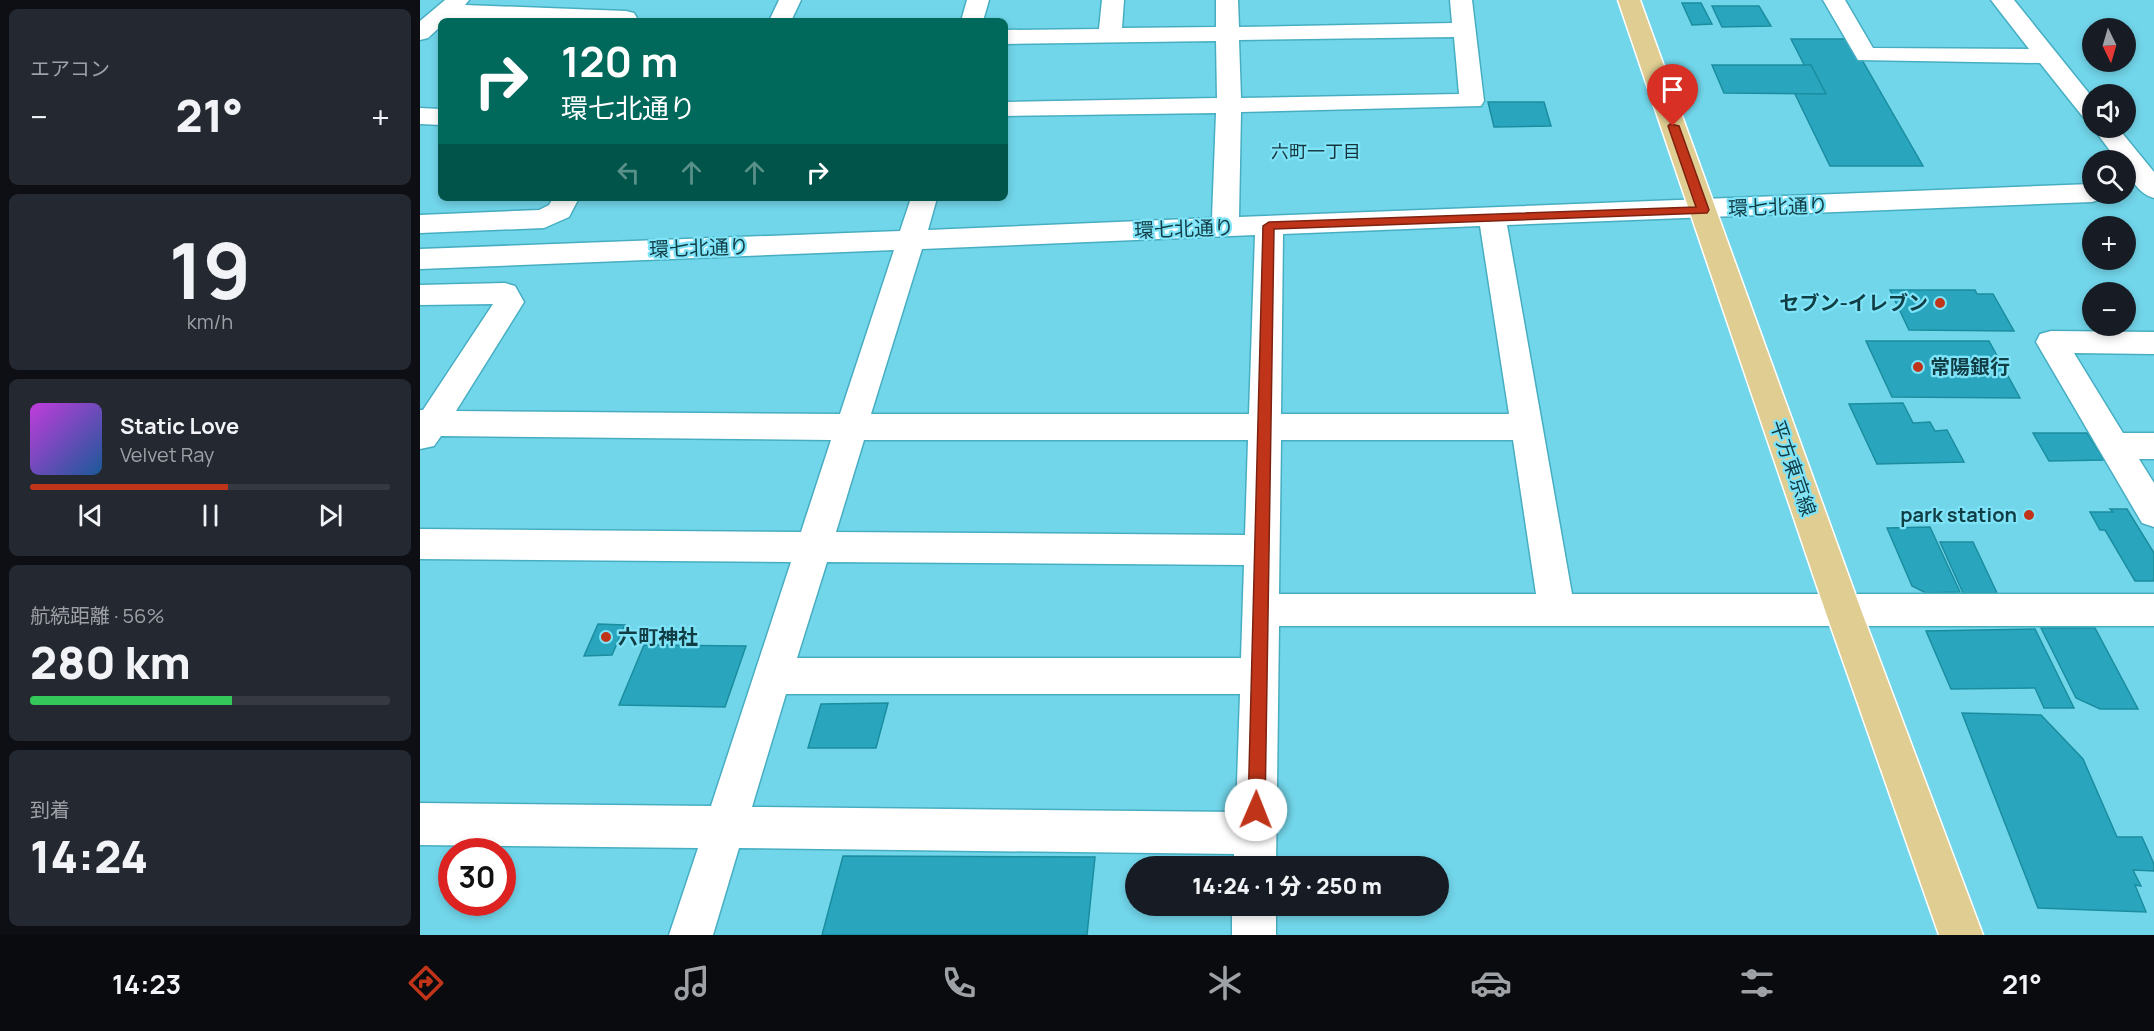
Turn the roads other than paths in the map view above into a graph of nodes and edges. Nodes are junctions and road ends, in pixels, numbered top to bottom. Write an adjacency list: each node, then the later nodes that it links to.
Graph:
1 (641, 0): 13 (street)
2 (790, 0): 14 (street)
3 (978, 0): 15 (street)
4 (1113, 0): 19 (street)
5 (1227, 0): 18 (street)
6 (1461, 0): 16 (street)
7 (1629, 0): 33 (main road, 平方東京線)
8 (1834, 0): 21 (street)
9 (2002, 0): 21 (street)
10 (452, 5): 11 (street); 17 (street)
11 (542, 7): 12 (street)
12 (618, 18)
13 (626, 18)
14 (781, 18)
15 (973, 18)
16 (1463, 30): 18 (street); 23 (street)
17 (420, 33)
18 (1228, 33): 19 (street); 23 (street)
19 (1110, 35): 20 (street)
20 (1008, 37)
21 (2047, 56): 22 (street)
22 (2082, 100)
23 (1228, 105): 24 (street); 37 (street)
24 (1008, 109)
25 (420, 116): 26 (street)
26 (438, 117)
27 (2113, 138): 28 (street)
28 (2154, 190): 29 (street)
29 (2136, 191)
30 (2082, 193): 33 (street, 環七北通り)
31 (564, 201): 35 (street)
32 (923, 201): 38 (street)
33 (1703, 210): 34 (street, 環七北通り); 53 (main road, 平方東京線)
34 (1492, 217): 36 (street, 環七北通り); 44 (street)
35 (420, 224)
36 (1269, 226): 37 (street, 環七北通り); 42 (street)
37 (1225, 227): 38 (street, 環七北通り)
38 (912, 239): 39 (street, 環七北通り); 43 (street)
39 (420, 259)
40 (420, 295): 45 (street)
41 (2154, 343): 46 (street)
42 (1263, 426): 43 (street); 44 (street); 51 (street)
43 (850, 427): 45 (street); 50 (street)
44 (1526, 427): 55 (street)
45 (424, 429)
46 (2114, 446): 47 (street); 48 (street)
47 (2154, 446)
48 (2154, 513)
49 (420, 544): 50 (street)
50 (813, 545): 51 (street); 56 (street)
51 (1261, 550): 52 (street)
52 (1260, 610): 55 (street); 57 (street)
53 (1843, 610): 54 (street); 55 (street); 64 (main road, 平方東京線)
54 (2154, 610)
55 (1557, 611)
56 (773, 676): 57 (street); 59 (street)
57 (1259, 676): 60 (street)
58 (420, 824): 59 (street)
59 (725, 828): 60 (street); 62 (street)
60 (1255, 850)
61 (1254, 916): 63 (street)
62 (691, 935)
63 (1254, 935)
64 (1961, 935)

